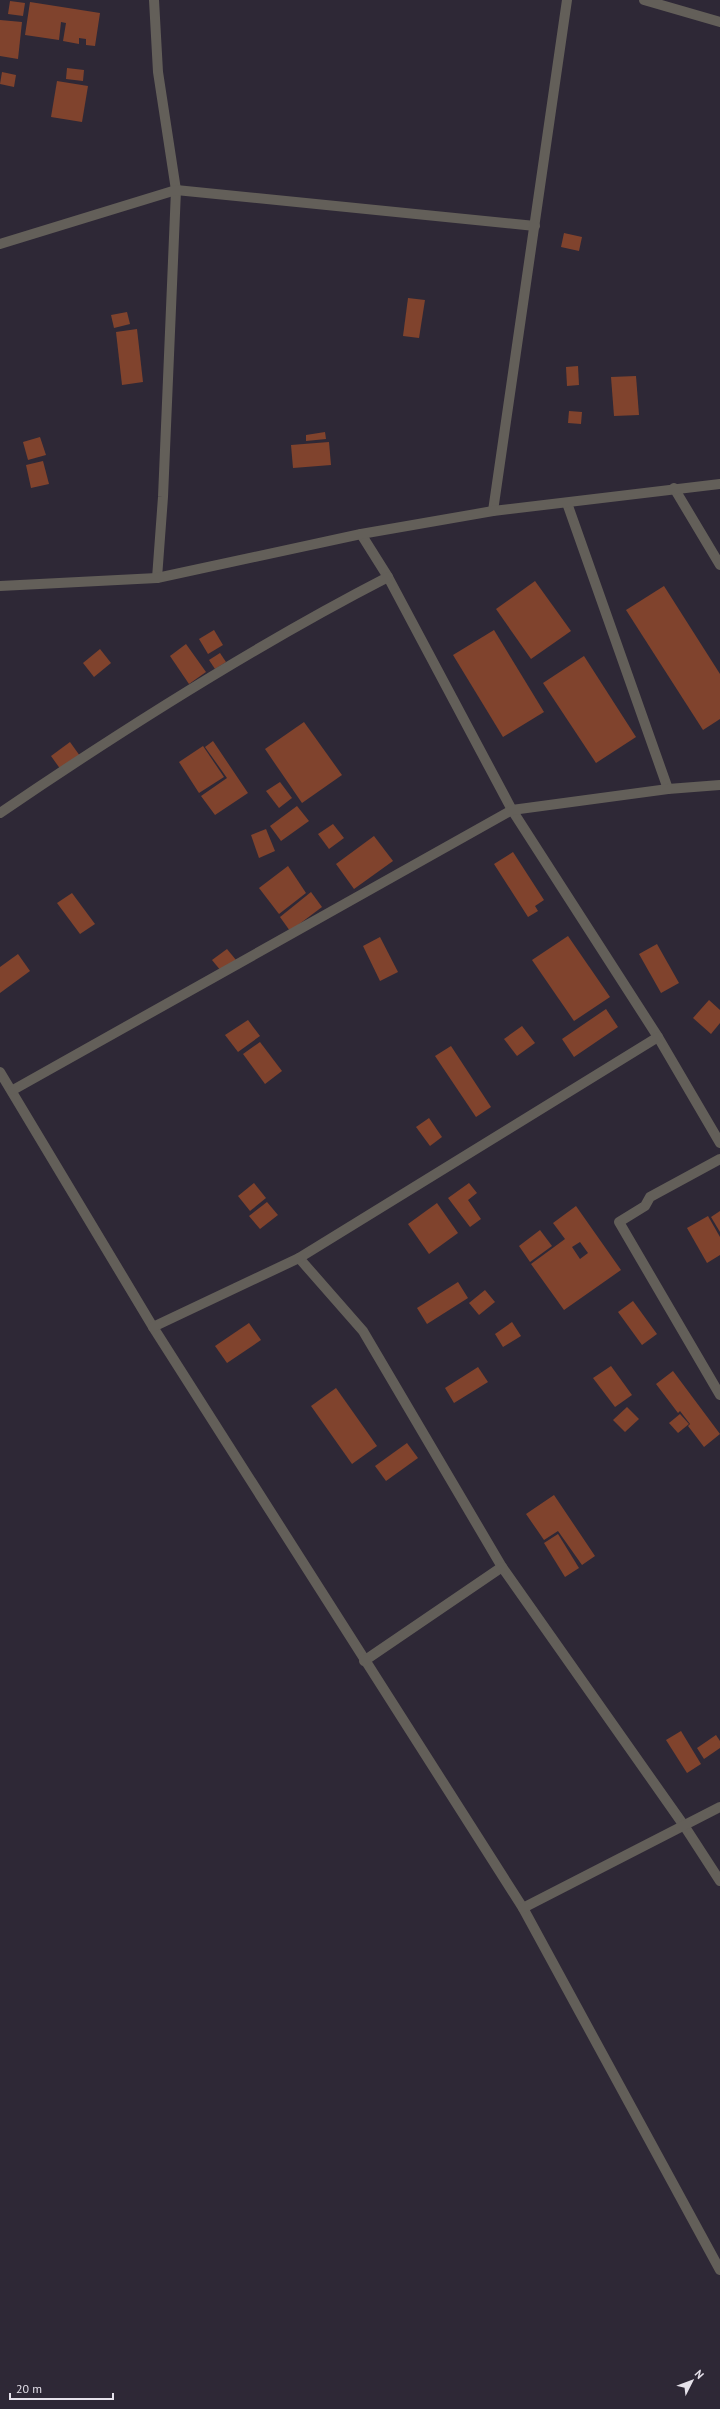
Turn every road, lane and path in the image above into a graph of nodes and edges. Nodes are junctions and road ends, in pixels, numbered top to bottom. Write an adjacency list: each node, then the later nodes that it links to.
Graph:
1 (154, 0): 5 (street)
2 (568, 0): 6 (street)
3 (644, 0): 4 (street)
4 (720, 22)
5 (176, 190): 6 (street); 7 (street); 15 (street)
6 (535, 226): 11 (street)
7 (0, 244)
8 (720, 484): 9 (street)
9 (674, 488): 10 (street); 13 (street)
10 (567, 503): 11 (street); 18 (street)
11 (493, 511): 12 (street)
12 (361, 534): 14 (street); 15 (street)
13 (720, 565)
14 (388, 577): 19 (street); 20 (street)
15 (156, 578): 16 (street)
16 (0, 586)
17 (720, 785): 18 (street)
18 (668, 789): 19 (street)
19 (512, 810): 21 (street); 23 (street)
20 (0, 813)
21 (658, 1037): 24 (street); 26 (street)
22 (0, 1072): 23 (street)
23 (12, 1090): 27 (street)
24 (720, 1143)
25 (720, 1159): 28 (street)
26 (299, 1258): 27 (street); 29 (street)
27 (153, 1327): 30 (street)
28 (720, 1395)
29 (502, 1567): 30 (street); 32 (street)
30 (364, 1661): 34 (street)
31 (720, 1807): 32 (street)
32 (685, 1827): 33 (street); 34 (street)
33 (720, 1881)
34 (523, 1908): 35 (street)
35 (720, 2270)

